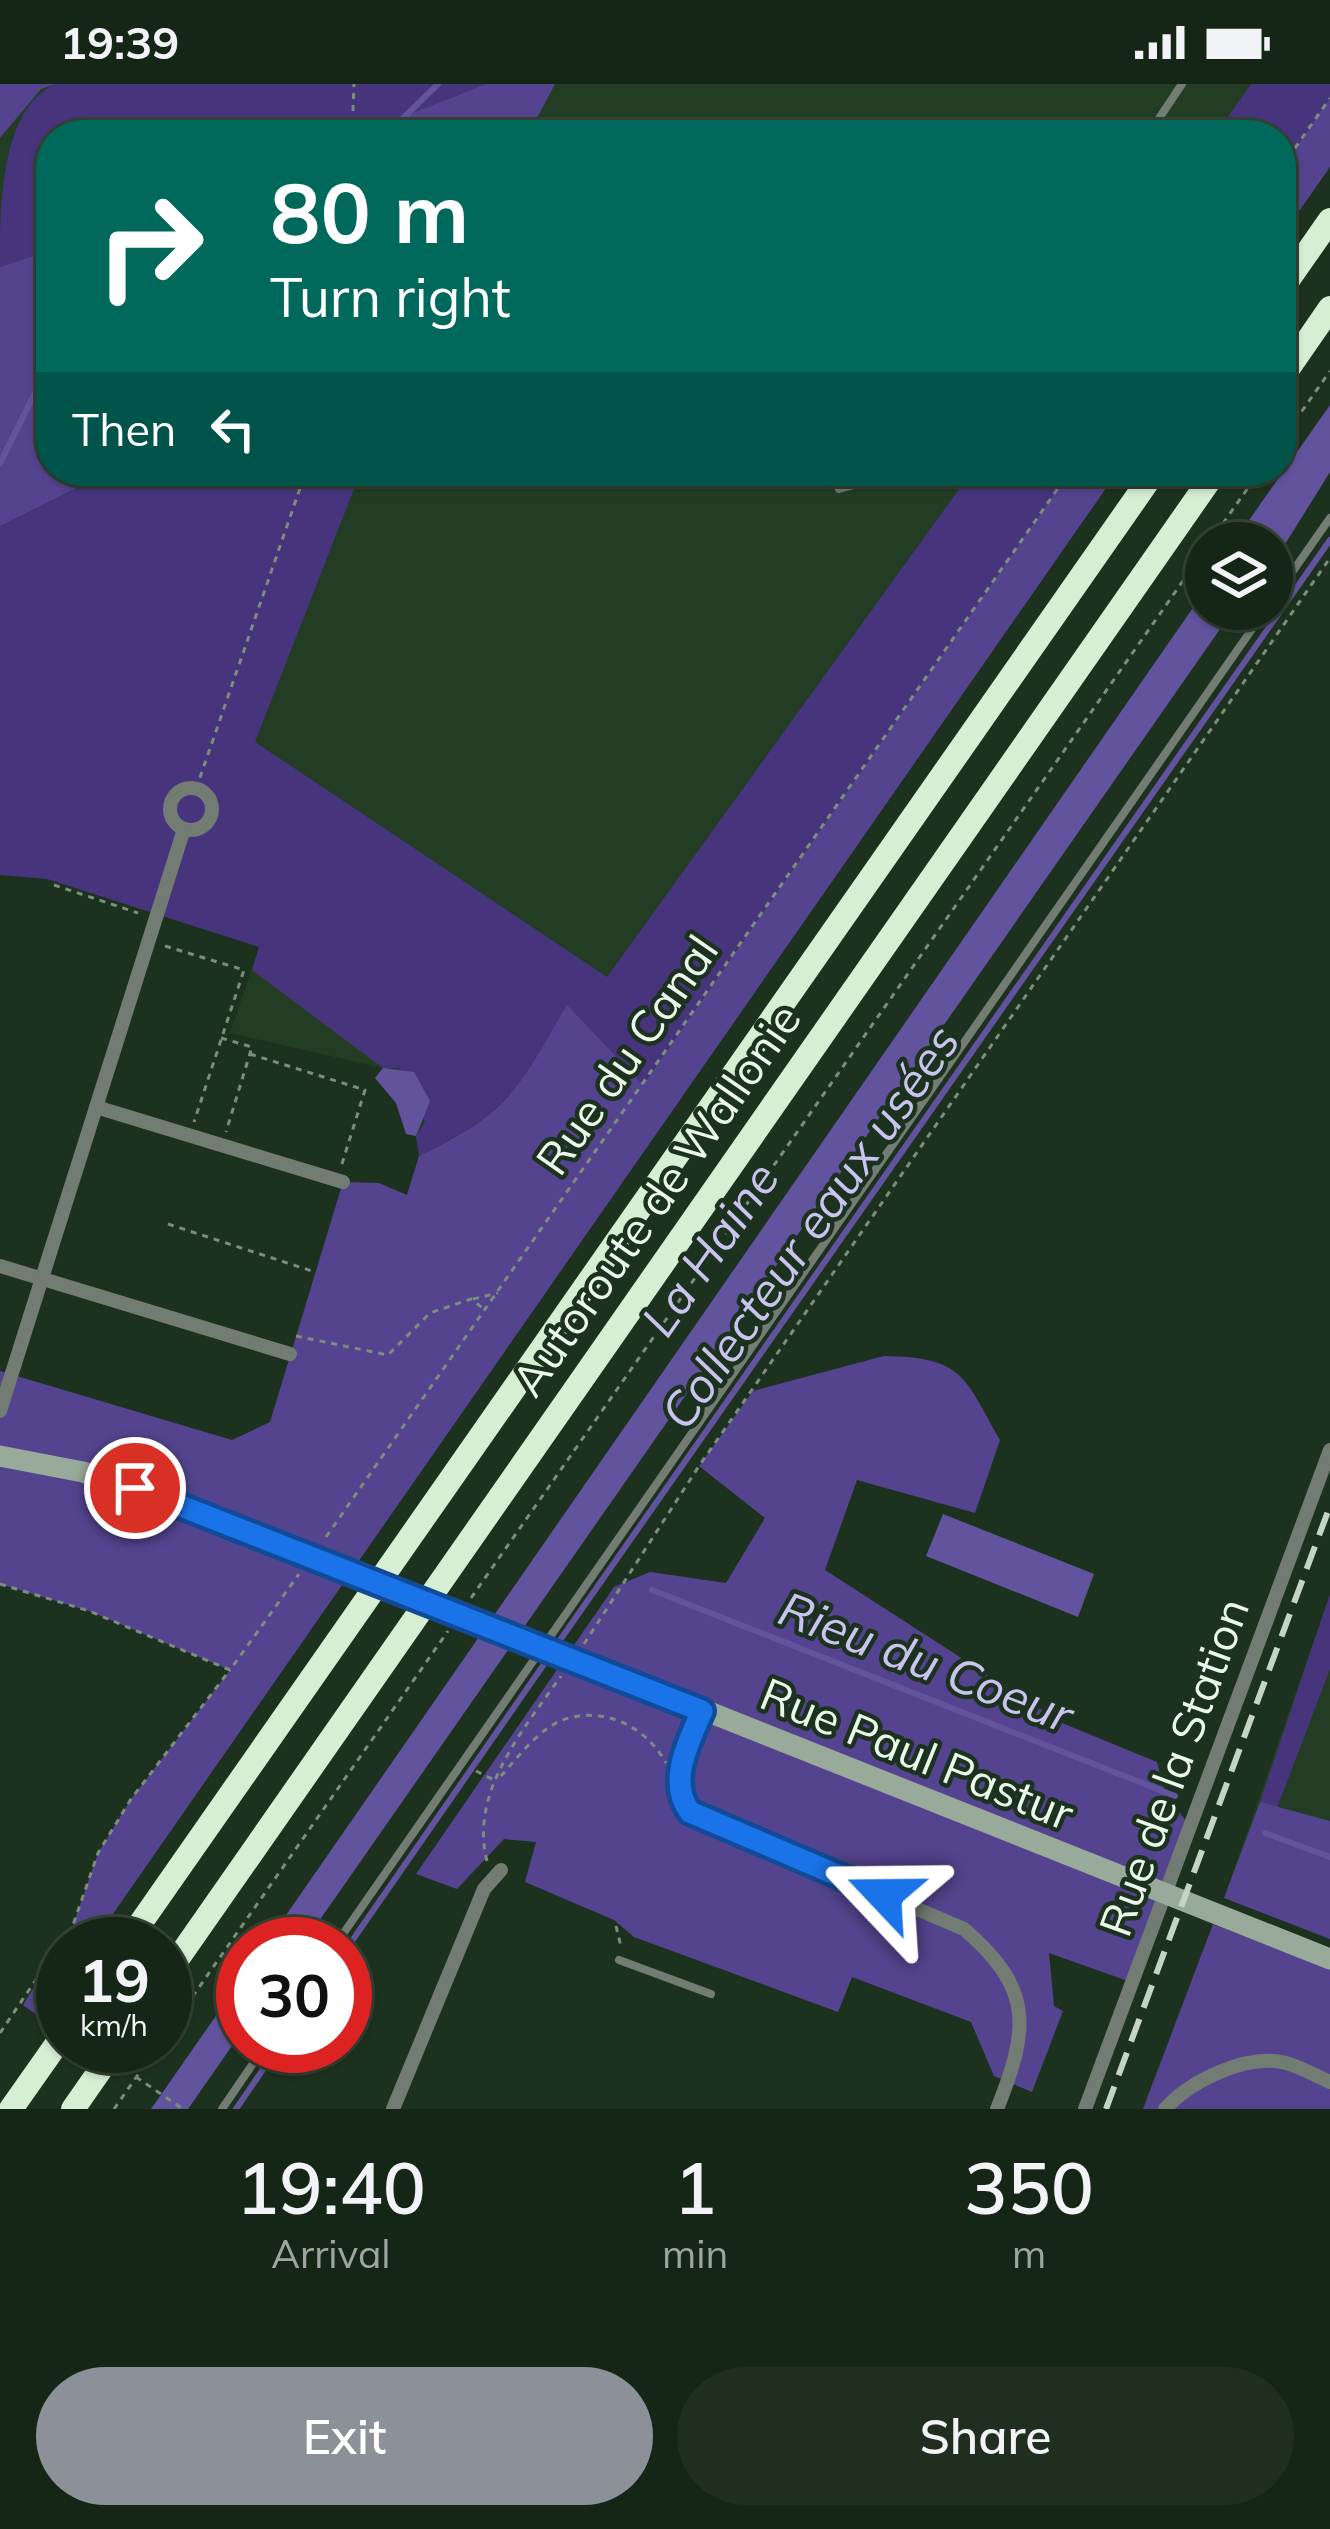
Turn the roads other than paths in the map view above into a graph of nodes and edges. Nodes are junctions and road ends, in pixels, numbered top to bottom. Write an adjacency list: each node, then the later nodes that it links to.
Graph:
1 (1182, 84): 2 (lane)
2 (1158, 120)
3 (1330, 220): 4 (highway)
4 (1296, 269)
5 (1330, 308): 6 (highway)
6 (1296, 357)
7 (850, 486): 10 (lane)
8 (1145, 486): 25 (highway, Autoroute de Wallonie)
9 (1206, 486): 27 (highway, Autoroute de Wallonie)
10 (839, 489)
11 (1330, 518): 12 (lane)
12 (1293, 571)
13 (1251, 630): 26 (lane)
14 (184, 829): 14 (street); 15 (street)
15 (96, 1107): 16 (street); 18 (street)
16 (340, 1181)
17 (0, 1266): 18 (street)
18 (42, 1278): 19 (street); 20 (street)
19 (290, 1354)
20 (0, 1411)
21 (1330, 1450): 40 (street, Rue de la Station)
22 (0, 1456): 23 (main road, Rue Paul Pastur)
23 (702, 1711): 28 (main road, Rue Paul Pastur); 39 (street)
24 (500, 1870): 38 (street)
25 (145, 1917)
26 (355, 1917)
27 (192, 1938)
28 (1330, 1959)
29 (619, 1960): 30 (lane)
30 (711, 1994)
31 (36, 2073): 35 (highway)
32 (98, 2073): 36 (highway)
33 (247, 2073): 37 (lane)
34 (1330, 2082): 41 (street)
35 (11, 2109)
36 (73, 2109)
37 (223, 2109)
38 (393, 2109)
39 (998, 2109)
40 (1085, 2109)
41 (1165, 2109)

